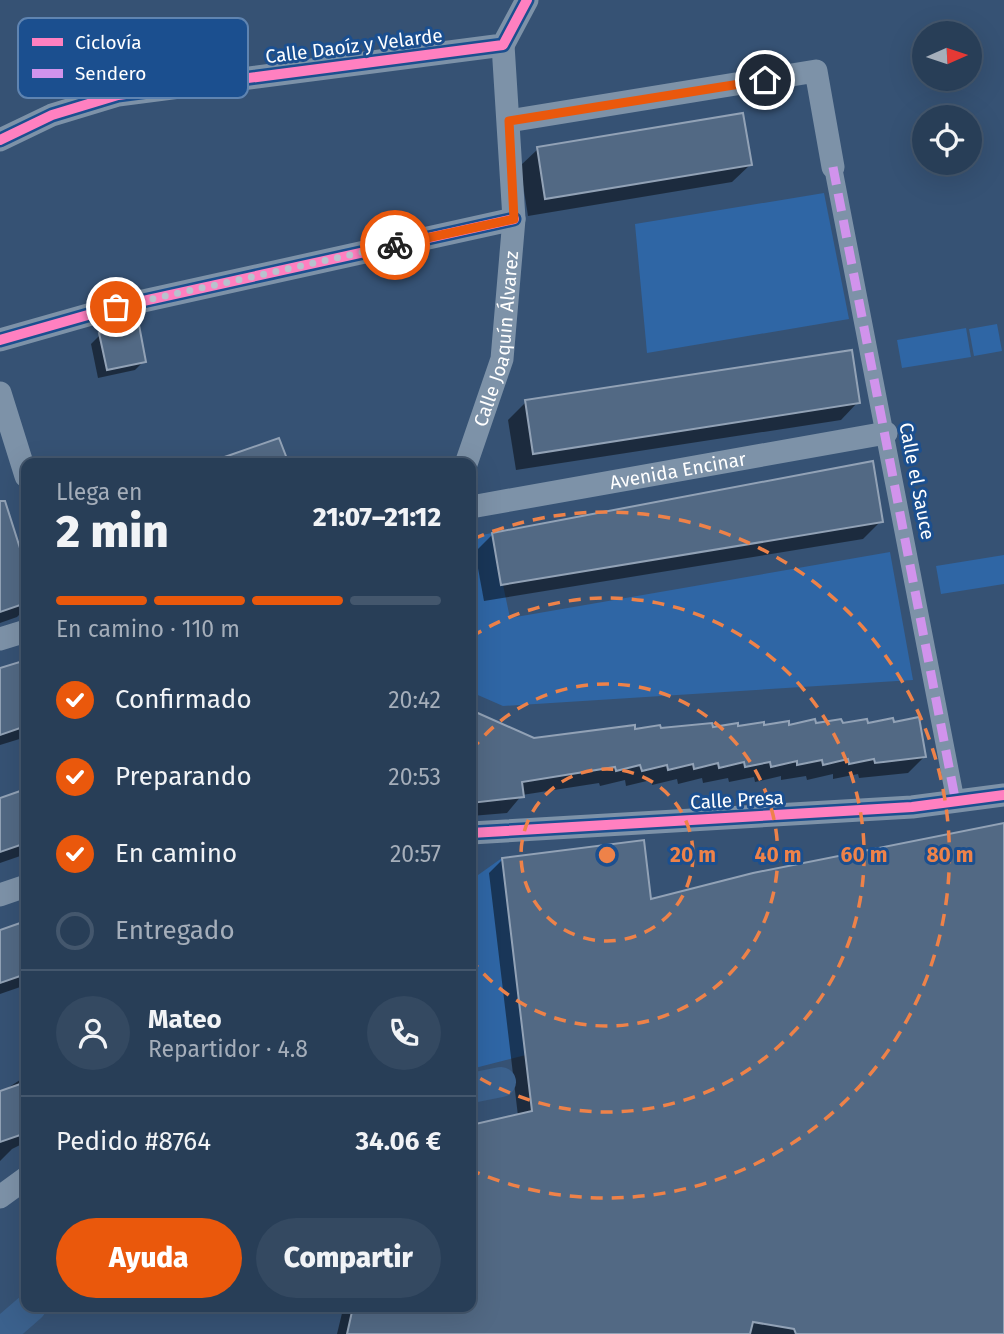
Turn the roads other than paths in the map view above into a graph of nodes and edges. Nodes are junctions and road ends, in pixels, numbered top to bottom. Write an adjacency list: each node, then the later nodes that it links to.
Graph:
1 (527, 0): 2 (street)
2 (503, 45): 3 (street, Calle Daoíz y Velarde); 5 (street, Calle Joaquín Álvarez)
3 (248, 78)
4 (109, 98): 6 (street, Calle Daoíz y Velarde)
5 (509, 121): 7 (street); 8 (street, Calle Joaquín Álvarez)
6 (0, 140)
7 (832, 167): 11 (street, Calle el Sauce)
8 (514, 219): 9 (street); 12 (street, Calle Joaquín Álvarez)
9 (0, 340)
10 (0, 393): 13 (street)
11 (886, 433): 14 (street, Avenida Encinar); 18 (street, Calle el Sauce)
12 (468, 458)
13 (21, 460)
14 (476, 506)
15 (21, 633): 16 (street)
16 (0, 639)
17 (1004, 795): 18 (street, Calle Presa)
18 (956, 803): 19 (street, Calle Presa)
19 (476, 834)
20 (21, 888): 21 (street)
21 (0, 895)
22 (21, 1182): 23 (street)
23 (0, 1197)

